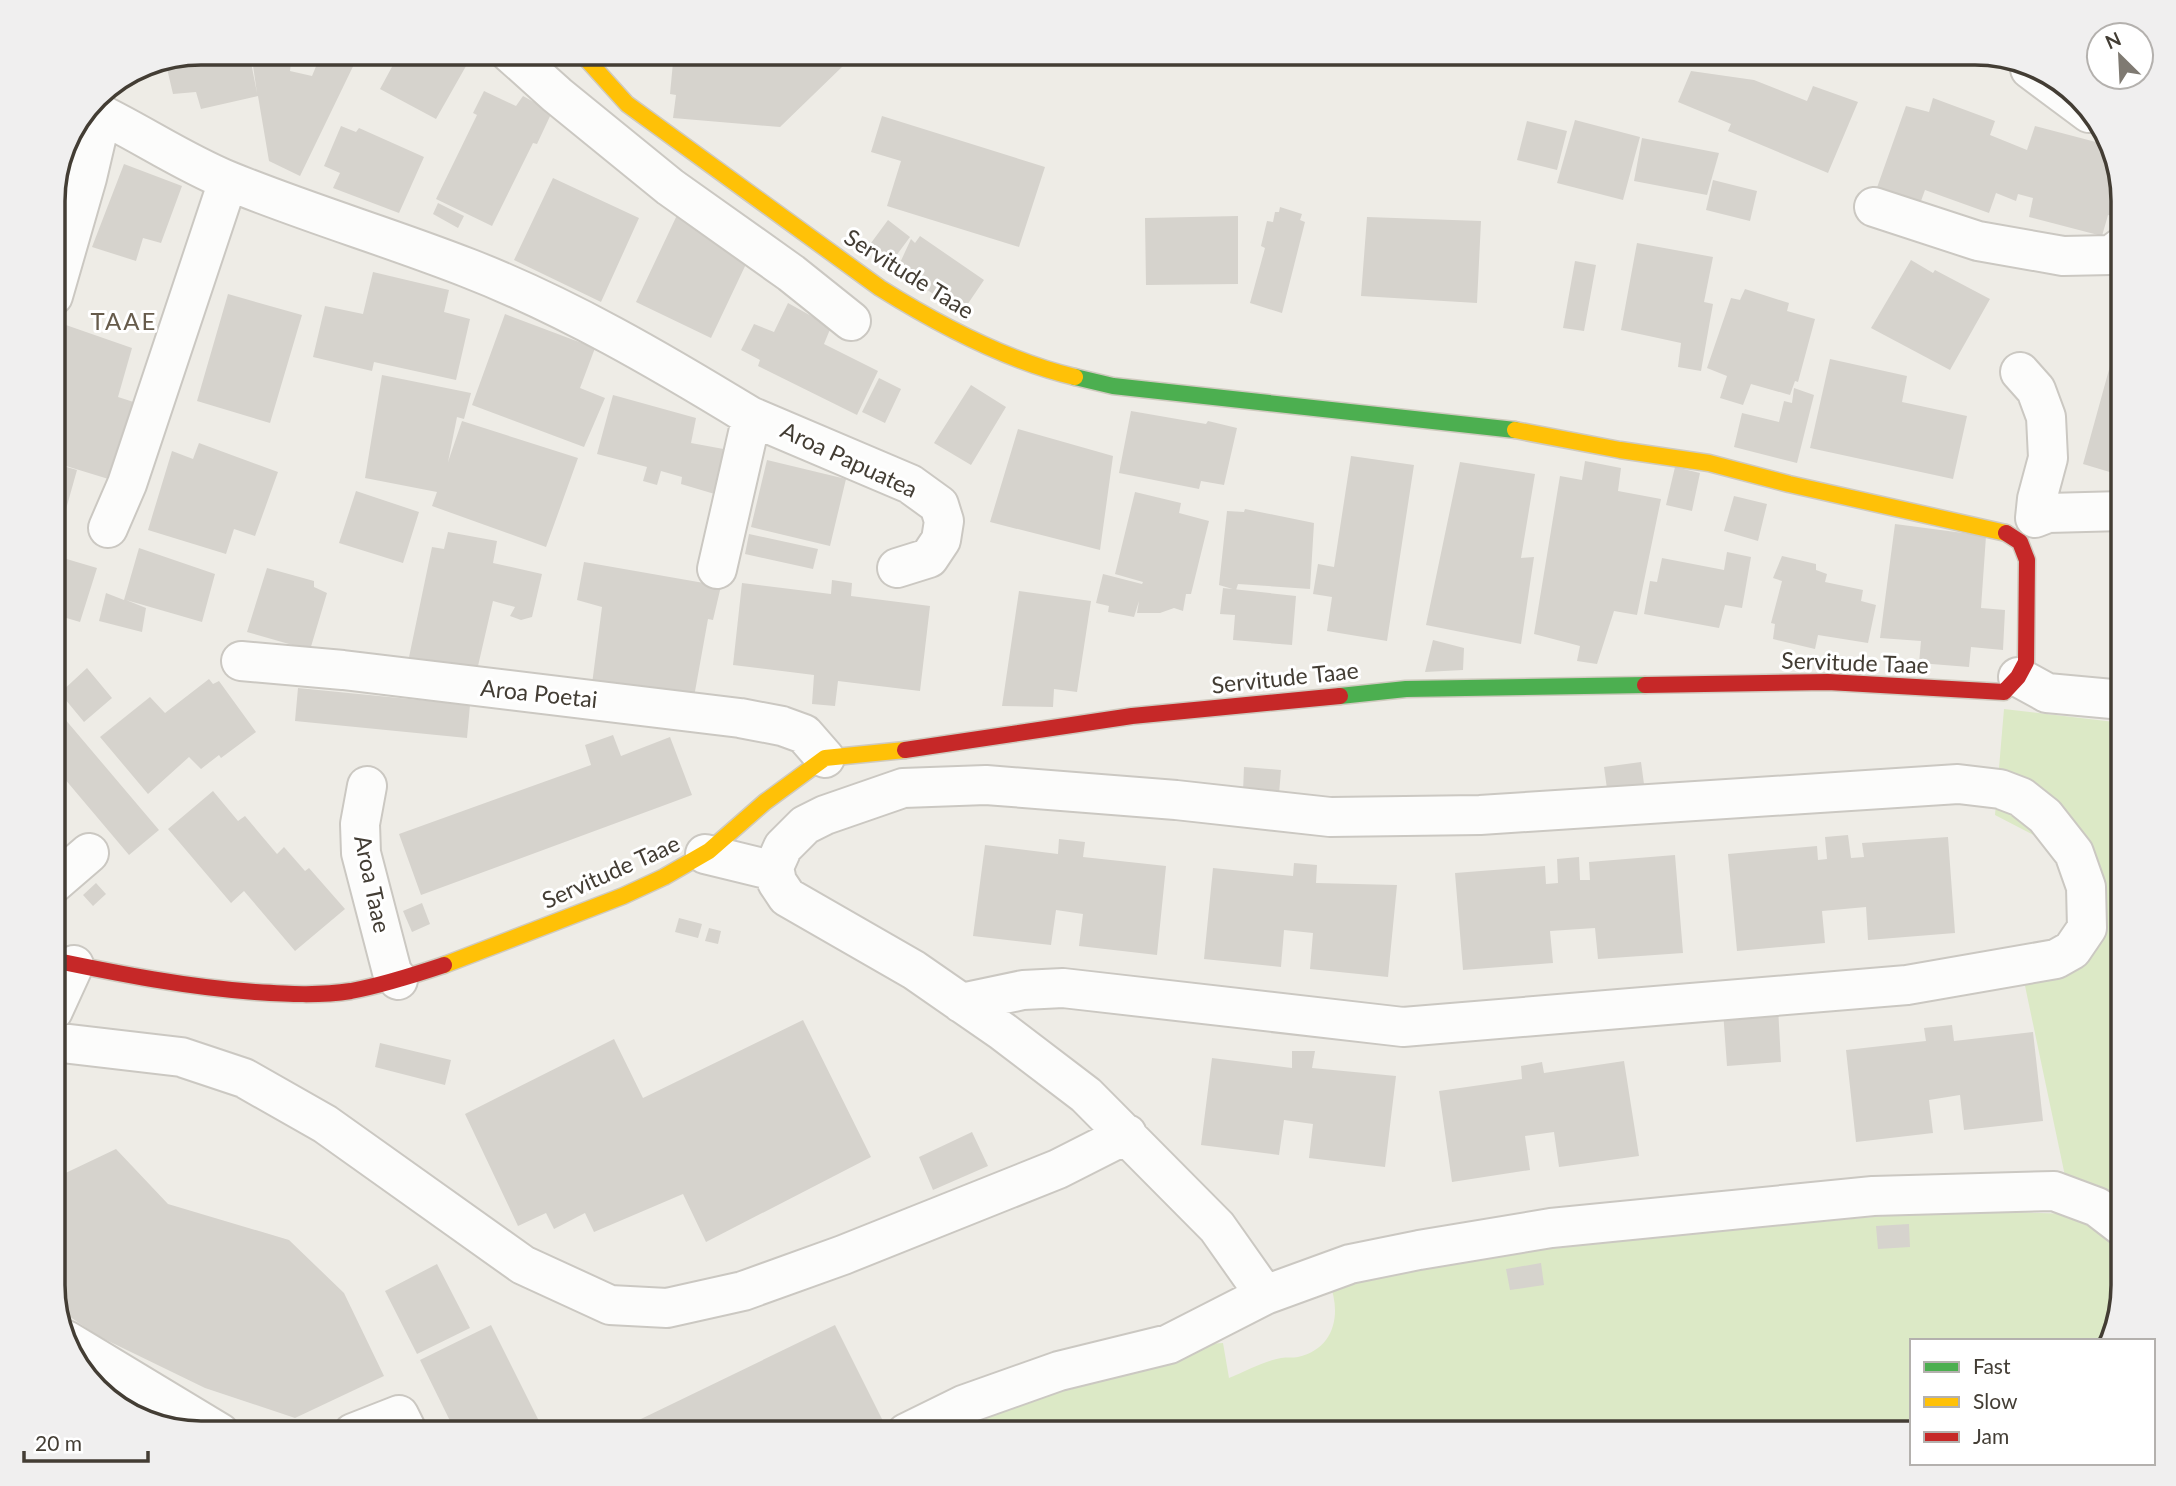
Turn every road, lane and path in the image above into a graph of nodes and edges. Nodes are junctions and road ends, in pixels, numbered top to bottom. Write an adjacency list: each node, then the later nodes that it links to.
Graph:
1 (524, 65): 9 (street)
2 (592, 65): 14 (street, Servitude Taae)
3 (97, 112): 5 (street)
4 (94, 116): 7 (street)
5 (228, 181): 11 (street); 13 (street)
6 (1874, 207): 8 (street)
7 (65, 254)
8 (2111, 255)
9 (851, 321)
10 (2020, 372): 14 (street)
11 (750, 416): 15 (street, Aroa Papuatea); 16 (street)
12 (2111, 511): 14 (street)
13 (108, 528)
14 (2028, 530): 18 (street)
15 (897, 568)
16 (717, 569)
17 (241, 661): 20 (street, Aroa Poetai)
18 (2018, 677): 19 (street); 20 (street, Servitude Taae)
19 (2111, 700)
20 (825, 758): 23 (street, Servitude Taae)
21 (367, 786): 27 (street, Aroa Taae)
22 (89, 853): 25 (street)
23 (705, 854): 24 (street); 27 (street, Servitude Taae)
24 (775, 871): 28 (street); 28 (street)
25 (65, 874)
26 (65, 963): 27 (street, Servitude Taae)
27 (398, 980)
28 (961, 1003): 30 (street)
29 (65, 1043): 30 (street)
30 (1127, 1135): 32 (street)
31 (2111, 1218): 32 (street)
32 (1265, 1295): 37 (street)
33 (81, 1349): 34 (street)
34 (200, 1421)
35 (384, 1421): 36 (street)
36 (402, 1421)
37 (930, 1421)

